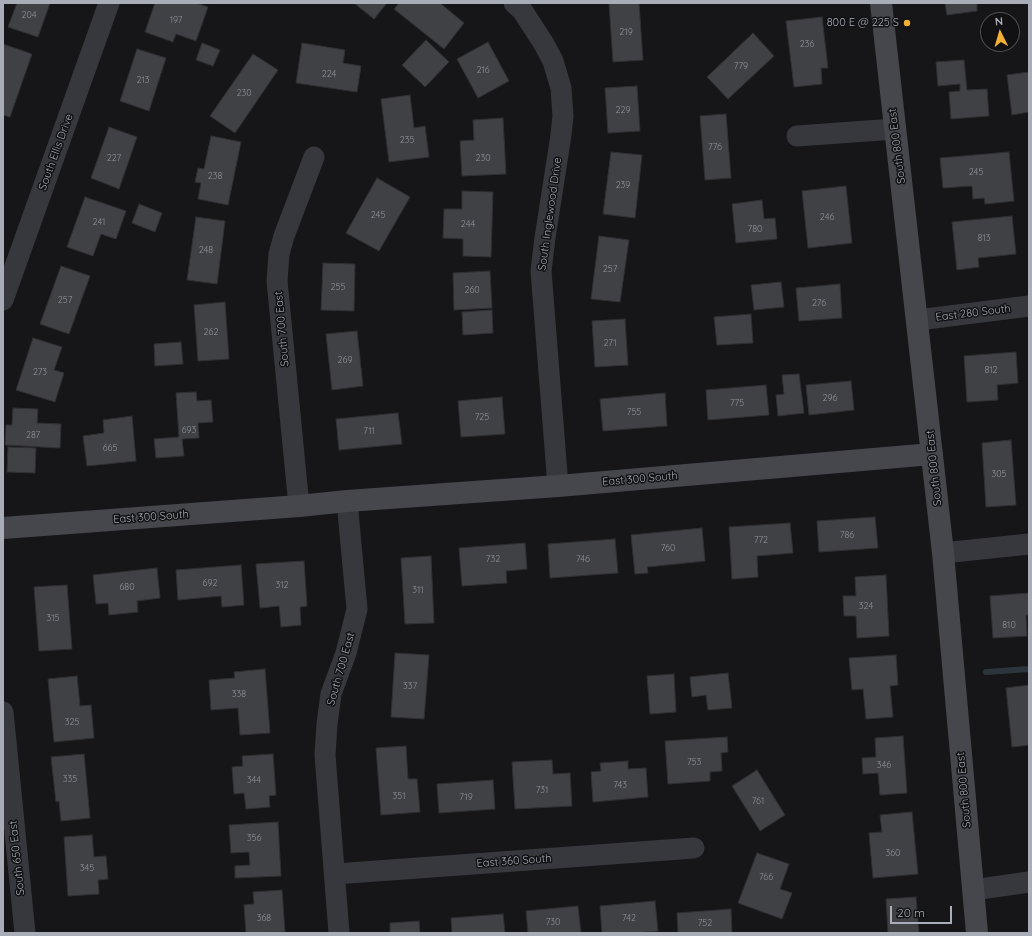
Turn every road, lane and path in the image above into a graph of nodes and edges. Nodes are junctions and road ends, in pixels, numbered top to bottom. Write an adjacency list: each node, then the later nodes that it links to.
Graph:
1 (109, 3): 7 (street, South Ellis Drive)
2 (514, 3): 11 (street, South Inglewood Drive)
3 (881, 3): 4 (main road, South 800 East)
4 (895, 129): 5 (street); 9 (main road, South 800 East)
5 (797, 136)
6 (314, 157): 13 (street, South 700 East)
7 (3, 300)
8 (1029, 306): 9 (street, East 280 South)
9 (918, 320): 10 (main road, South 800 East)
10 (932, 454): 11 (main road, East 300 South); 16 (main road, South 800 East)
11 (558, 486): 12 (main road, East 300 South)
12 (347, 501): 13 (main road, East 300 South); 19 (street, South 700 East)
13 (299, 506): 14 (main road, East 300 South)
14 (3, 528)
15 (1029, 544): 16 (street)
16 (943, 553): 21 (main road, South 800 East)
17 (3, 712): 22 (street, South 650 East)
18 (694, 848): 19 (street, East 360 South)
19 (335, 874): 23 (street, South 700 East)
20 (1029, 882): 21 (street)
21 (973, 890): 24 (main road, South 800 East)
22 (25, 933)
23 (340, 933)
24 (977, 933)

